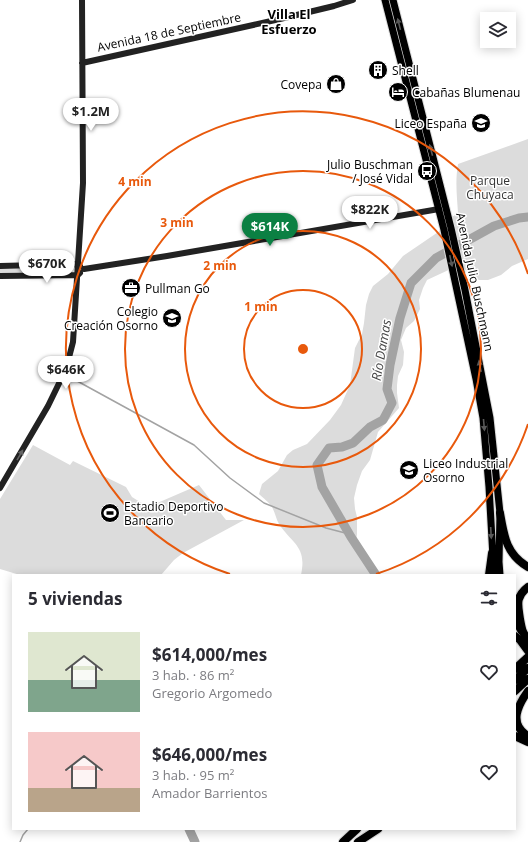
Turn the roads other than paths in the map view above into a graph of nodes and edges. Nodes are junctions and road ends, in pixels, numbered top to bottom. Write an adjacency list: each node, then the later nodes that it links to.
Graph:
1 (82, 0): 5 (street)
2 (353, 0): 5 (street, Avenida 18 de Septiembre)
3 (385, 0): 7 (main road, Avenida Julio Buschmann)
4 (393, 0): 6 (main road, Avenida Julio Buschmann, one-way to 4)
5 (82, 63): 9 (street)
6 (444, 200): 7 (street); 8 (main road, Avenida Julio Buschmann)
7 (438, 209): 8 (street); 12 (street); 18 (main road, Avenida Julio Buschmann, one-way to 18)
8 (448, 213): 17 (main road, Avenida Julio Buschmann, one-way to 8)
9 (78, 264): 10 (street); 12 (street); 13 (street)
10 (15, 265): 11 (street); 15 (street)
11 (0, 266)
12 (84, 269): 13 (street)
13 (78, 275): 15 (street); 16 (street, one-way to 13)
14 (0, 276): 15 (street)
15 (15, 276)
16 (0, 488)
17 (500, 513): 19 (highway); 22 (main road, Avenida Julio Buschmann)
18 (492, 553): 20 (highway); 21 (main road, Avenida Julio Buschmann)
19 (528, 567)
20 (489, 574)
21 (494, 574)
22 (500, 574)
23 (528, 587): 25 (highway)
24 (516, 623): 25 (main road)
25 (520, 636): 26 (highway)
26 (528, 652): 27 (highway)
27 (516, 668)
28 (528, 668): 29 (highway)
29 (516, 679)
30 (528, 679): 31 (highway)
31 (516, 690)
32 (528, 691): 33 (highway); 35 (highway)
33 (516, 701)
34 (516, 736): 36 (highway)
35 (528, 736)
36 (528, 742)
37 (356, 830): 40 (highway)
38 (368, 830): 41 (highway)
39 (376, 830): 41 (highway)
40 (343, 842)
41 (357, 842)

